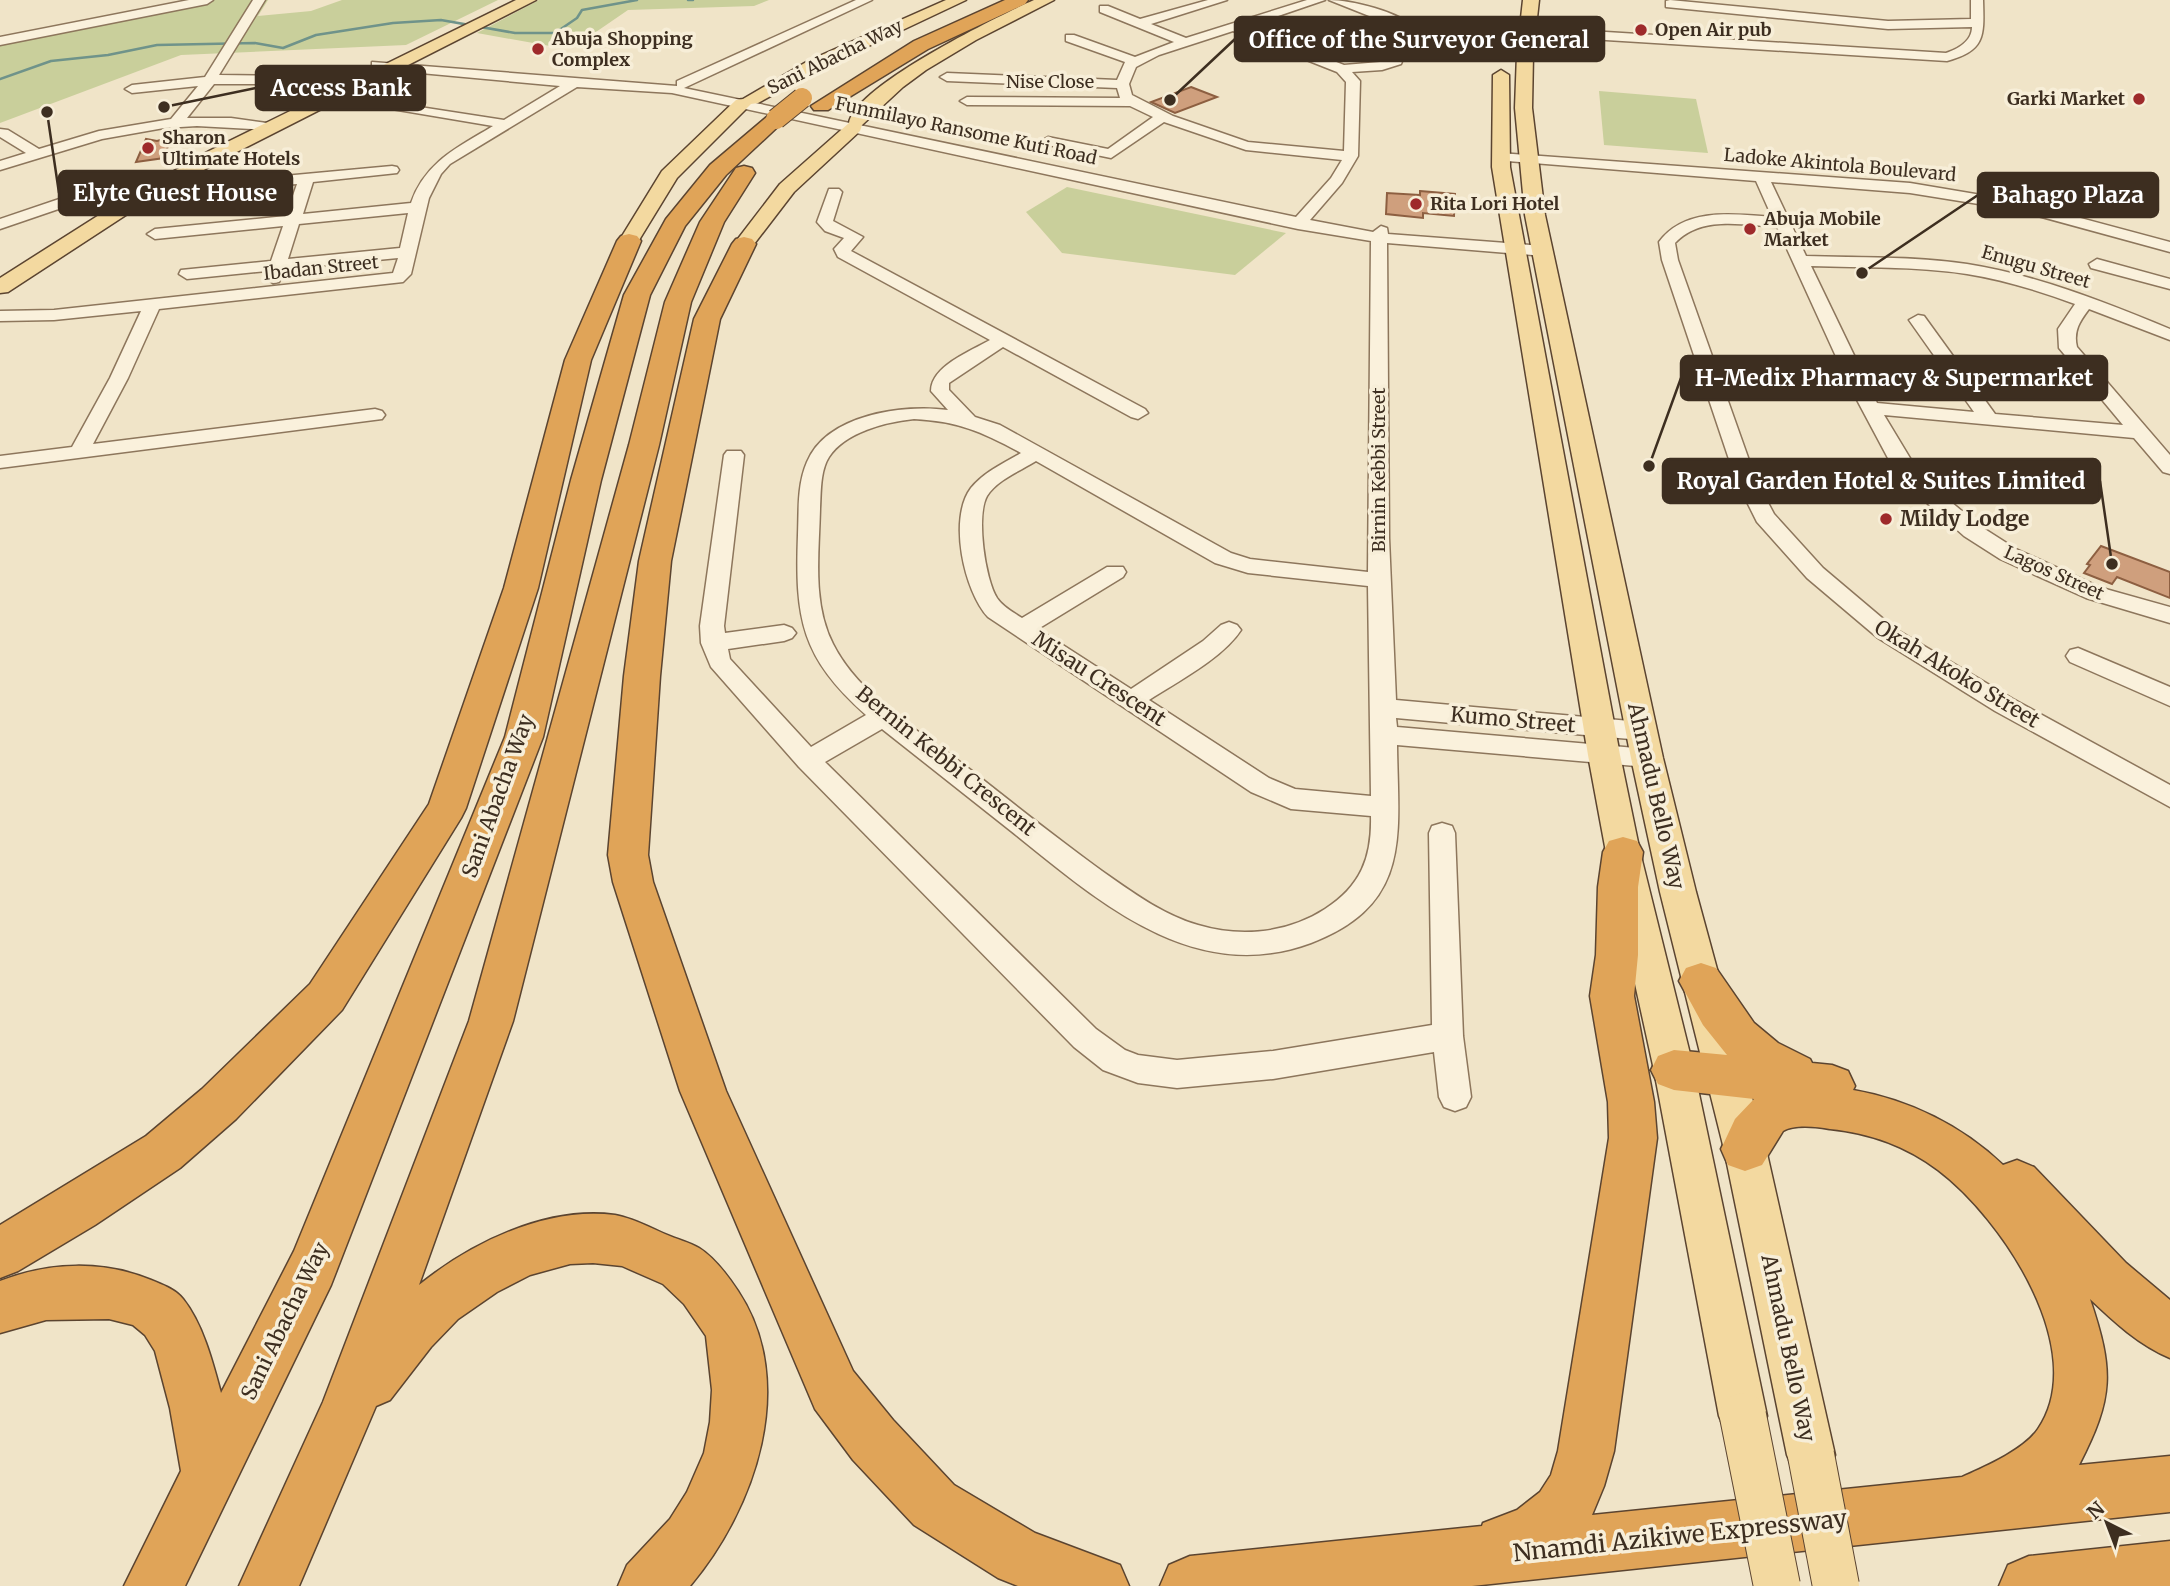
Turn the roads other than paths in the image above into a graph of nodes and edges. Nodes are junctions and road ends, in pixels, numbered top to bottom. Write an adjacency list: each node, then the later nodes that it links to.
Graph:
1 (207, 0): 28 (street)
2 (259, 0): 35 (street)
3 (512, 0): 22 (main road)
4 (528, 0): 22 (main road)
5 (866, 0): 38 (street)
6 (958, 0): 42 (main road, Sani Abacha Way)
7 (985, 0): 42 (highway, Sani Abacha Way)
8 (1046, 0): 15 (main road, Sani Abacha Way)
9 (1221, 0): 21 (street)
10 (1270, 0): 19 (street)
11 (1319, 0): 19 (street)
12 (1335, 0): 33 (street)
13 (1968, 0): 24 (street)
14 (1977, 0): 24 (street)
15 (1029, 3): 42 (highway, Sani Abacha Way); 48 (main road, Sani Abacha Way)
16 (1530, 3): 26 (main road, Ahmadu Bello Way)
17 (1164, 4): 21 (street)
18 (1670, 4): 24 (street)
19 (1293, 8): 25 (street)
20 (1104, 9): 23 (street)
21 (1182, 10): 23 (street)
22 (486, 18): 32 (main road)
23 (1140, 23): 29 (street)
24 (1974, 23): 26 (street)
25 (1234, 27): 29 (street); 33 (street)
26 (1525, 31): 55 (main road, Ahmadu Bello Way)
27 (1070, 38): 30 (street)
28 (0, 41)
29 (1186, 41): 30 (street)
30 (1134, 61): 39 (street)
31 (1502, 62): 54 (main road, Ahmadu Bello Way)
32 (389, 64): 37 (street, Funmilayo Ransome Kuti Road); 49 (main road)
33 (1342, 69): 53 (street)
34 (947, 78): 39 (street)
35 (209, 80): 36 (street); 40 (street); 46 (street)
36 (286, 80)
37 (580, 80): 38 (street, Funmilayo Ransome Kuti Road); 42 (street, Funmilayo Ransome Kuti Road); 47 (street, Ibadan Street)
38 (682, 84): 42 (street, Funmilayo Ransome Kuti Road)
39 (1122, 84): 43 (street)
40 (132, 89)
41 (967, 101): 43 (street, Nise Close)
42 (792, 102): 48 (street, Funmilayo Ransome Kuti Road); 70 (main road, Sani Abacha Way); 84 (highway, Sani Abacha Way); 85 (highway, Sani Abacha Way)
43 (1132, 102): 45 (street)
44 (386, 104): 47 (street)
45 (1162, 117): 51 (street); 53 (street)
46 (177, 121): 49 (street); 52 (street)
47 (505, 124): 63 (street, Ibadan Street)
48 (855, 124): 65 (street, Funmilayo Ransome Kuti Road); 71 (main road, Sani Abacha Way)
49 (261, 126): 79 (main road); 82 (main road)
50 (3, 133): 52 (street)
51 (1048, 141)
52 (38, 154): 56 (street)
53 (1351, 156): 65 (street)
54 (1500, 162): 55 (street, Ladoke Akintola Boulevard); 72 (main road, Ahmadu Bello Way)
55 (1526, 163): 59 (street, Ladoke Akintola Boulevard); 72 (main road, Ahmadu Bello Way)
56 (0, 166)
57 (392, 170): 58 (street)
58 (307, 178): 60 (street); 64 (street)
59 (1763, 180): 66 (street, Lagos Street); 73 (street, Ladoke Akintola Boulevard); 75 (street, Ladoke Akintola Boulevard)
60 (231, 186)
61 (834, 192): 91 (street)
62 (74, 199): 67 (street)
63 (419, 207): 64 (street); 74 (street, Ibadan Street)
64 (293, 220): 68 (street); 77 (street)
65 (1300, 221): 69 (street, Funmilayo Ransome Kuti Road)
66 (1783, 223): 76 (street, Lagos Street); 123 (street, Okah Akoko Street)
67 (0, 224)
68 (155, 234)
69 (1380, 235): 72 (street, Funmilayo Ransome Kuti Road); 107 (street, Birnin Kebbi Street)
70 (629, 241): 84 (highway); 108 (highway)
71 (744, 244): 85 (highway); 105 (highway)
72 (1528, 245): 120 (main road, Ahmadu Bello Way); 121 (main road, Ahmadu Bello Way)
73 (2170, 247)
74 (408, 252): 77 (street); 83 (street, Ibadan Street)
75 (2170, 255)
76 (1801, 261): 86 (street, Enugu Street); 92 (street, Lagos Street)
77 (278, 264): 80 (street); 83 (street)
78 (2097, 264): 81 (street)
79 (0, 273)
80 (187, 274)
81 (2170, 284)
82 (0, 287)
83 (267, 293): 87 (street, Ibadan Street)
84 (636, 295): 104 (highway, Sani Abacha Way)
85 (678, 302): 98 (highway, Sani Abacha Way)
86 (2085, 303): 90 (street, Enugu Street); 97 (street)
87 (152, 305): 88 (street, Ibadan Street); 99 (street)
88 (0, 316)
89 (1918, 320): 96 (street)
90 (2170, 335)
91 (1002, 340): 93 (street); 95 (street)
92 (1871, 408): 96 (street); 109 (street, Lagos Street)
93 (1138, 413)
94 (375, 415): 99 (street)
95 (967, 419): 100 (street, Bernin Kebbi Crescent); 118 (street, Bernin Kebbi Crescent)
96 (1989, 419): 97 (street)
97 (2143, 433): 103 (street)
98 (645, 445): 105 (highway); 137 (highway, Sani Abacha Way)
99 (79, 452): 102 (street)
100 (1035, 453): 107 (street, Bernin Kebbi Crescent); 110 (street, Misau Crescent)
101 (734, 455): 113 (street)
102 (0, 462)
103 (2170, 468)
104 (586, 480): 108 (highway); 138 (highway, Sani Abacha Way)
105 (654, 561): 146 (highway)
106 (1115, 572): 110 (street)
107 (1379, 580): 117 (street, Birnin Kebbi Street)
108 (521, 588): 134 (highway)
109 (2170, 615)
110 (1021, 629): 116 (street, Misau Crescent)
111 (1229, 631): 116 (street)
112 (784, 633): 113 (street)
113 (713, 643): 122 (street)
114 (2078, 656): 115 (street)
115 (2170, 697)
116 (1132, 700): 124 (street, Misau Crescent)
117 (1386, 708): 119 (street, Bernin Kebbi Crescent); 120 (street, Kumo Street)
118 (885, 716): 122 (street); 124 (street, Bernin Kebbi Crescent)
119 (1386, 735): 120 (street); 124 (street, Bernin Kebbi Crescent)
120 (1601, 741): 121 (street); 126 (main road, Ahmadu Bello Way)
121 (1644, 745): 127 (main road, Ahmadu Bello Way)
122 (808, 760): 128 (street)
123 (2170, 797)
124 (1384, 807)
125 (1442, 833): 128 (street)
126 (1623, 852): 129 (main road, Ahmadu Bello Way); 141 (highway)
127 (1701, 981): 130 (main road, Ahmadu Bello Way); 131 (highway)
128 (1448, 1036): 132 (street)
129 (1674, 1070): 130 (highway); 148 (main road, Ahmadu Bello Way, bridge)
130 (1726, 1073): 131 (highway); 133 (main road, Ahmadu Bello Way)
131 (1822, 1084): 136 (highway)
132 (1455, 1097)
133 (1745, 1149): 140 (highway); 149 (main road, Ahmadu Bello Way, bridge)
134 (0, 1253)
135 (0, 1307): 138 (highway)
136 (2170, 1332)
137 (346, 1413): 144 (highway, Sani Abacha Way); 145 (highway)
138 (210, 1473): 143 (highway, Sani Abacha Way)
139 (2170, 1484): 140 (highway, Nnamdi Azikiwe Expressway)
140 (1948, 1508): 141 (highway, Nnamdi Azikiwe Expressway)
141 (1449, 1560): 147 (highway, Nnamdi Azikiwe Expressway)
142 (2170, 1571): 150 (highway)
143 (154, 1586)
144 (269, 1586)
145 (648, 1586)
146 (1099, 1586)
147 (1190, 1586)
148 (1777, 1586)
149 (1836, 1586)
150 (2029, 1586)

